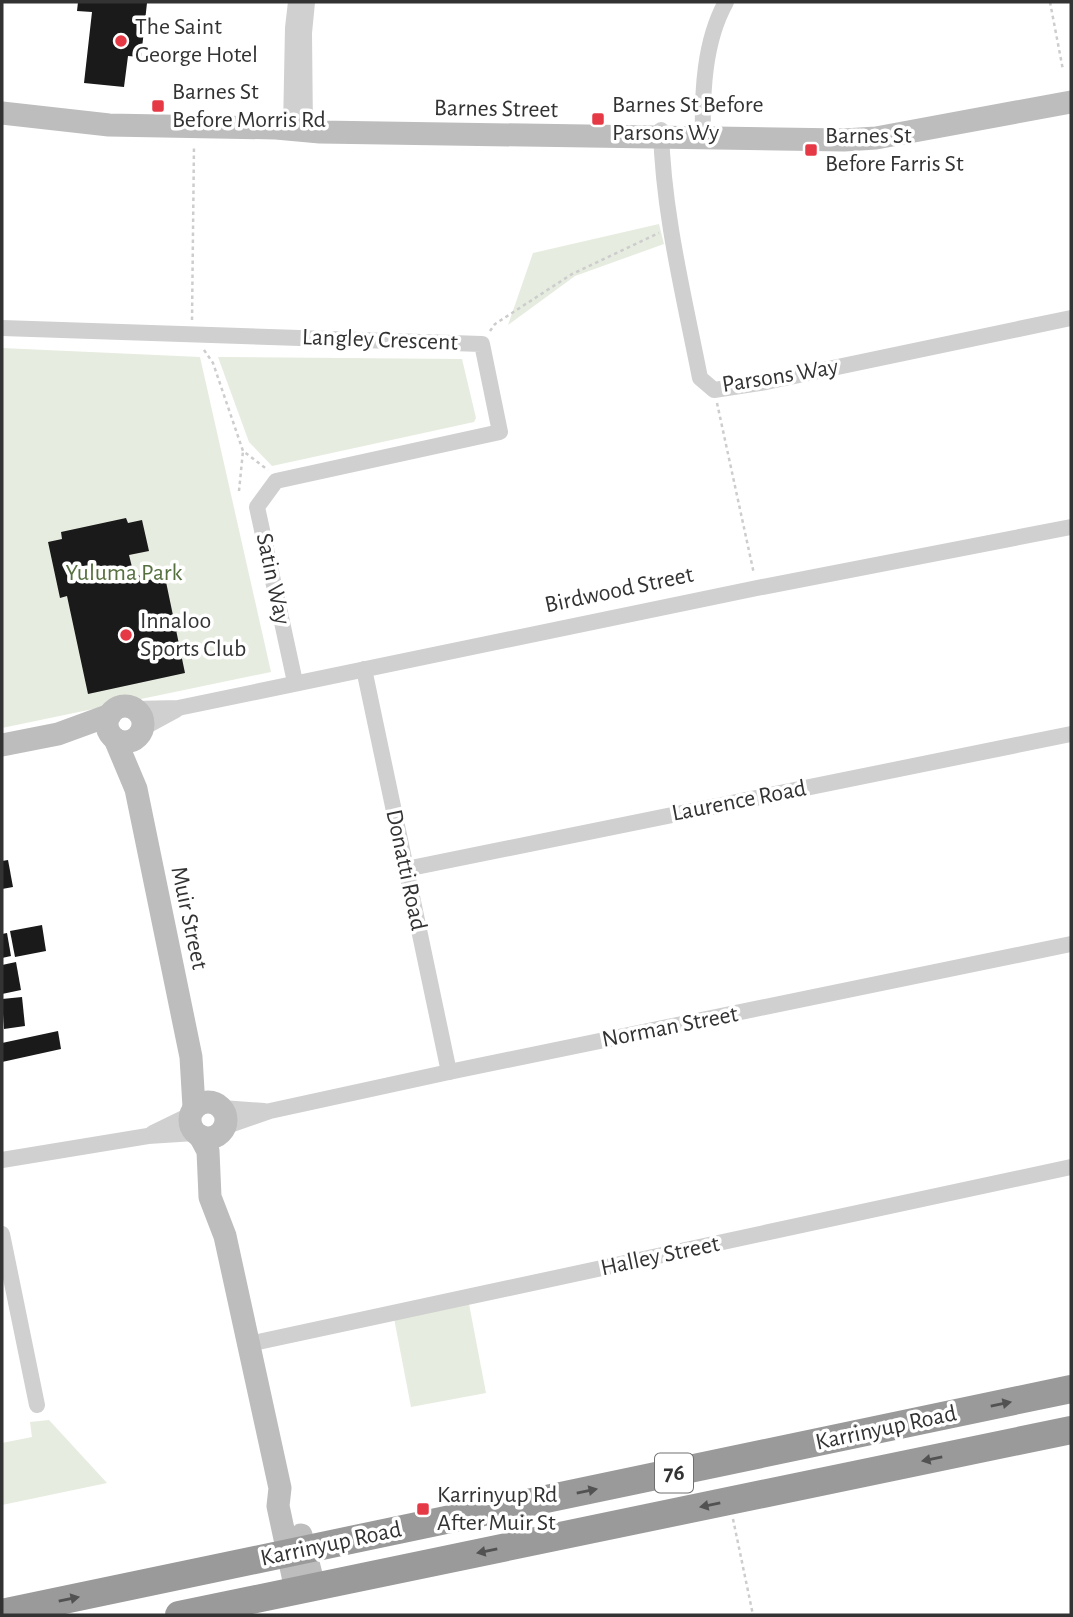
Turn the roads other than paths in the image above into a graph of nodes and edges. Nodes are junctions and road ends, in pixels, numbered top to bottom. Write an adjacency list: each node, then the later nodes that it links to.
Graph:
1 (296, 2): 8 (street)
2 (307, 2): 8 (street)
3 (726, 2): 10 (street)
4 (1067, 80): 10 (main road, Barnes Street)
5 (2, 102): 8 (main road, Barnes Street)
6 (1071, 102): 10 (main road, Barnes Street)
7 (2, 113): 8 (main road, Barnes Street)
8 (298, 123): 9 (main road, Barnes Street)
9 (661, 132): 10 (main road, Barnes Street); 11 (street, Parsons Way)
10 (703, 132)
11 (1071, 318)
12 (2, 328): 13 (street, Langley Crescent)
13 (276, 481): 16 (street, Satin Way)
14 (1071, 527): 15 (street, Birdwood Street)
15 (364, 669): 16 (street, Birdwood Street); 20 (street, Donatti Road)
16 (295, 682): 17 (street, Birdwood Street)
17 (125, 728): 19 (main road, Birdwood Street); 23 (main road, Muir Street)
18 (1071, 734): 20 (street, Laurence Road)
19 (2, 745)
20 (406, 869): 22 (street, Donatti Road)
21 (1071, 944): 22 (street, Norman Street)
22 (449, 1072): 23 (street, Norman Street)
23 (208, 1120): 24 (street); 27 (main road, Muir Street)
24 (2, 1160)
25 (1071, 1167): 27 (street, Halley Street)
26 (2, 1234): 29 (street)
27 (249, 1344): 31 (main road, Muir Street)
28 (1071, 1389): 31 (highway, Karrinyup Road / 76, one-way to 28)
29 (37, 1405)
30 (1071, 1430): 32 (highway, Karrinyup Road / 76, one-way to 32)
31 (296, 1552): 32 (main road, Muir Street); 33 (highway, Karrinyup Road / 76, one-way to 31)
32 (305, 1588): 34 (highway, Karrinyup Road / 76)
33 (2, 1613)
34 (179, 1615)

